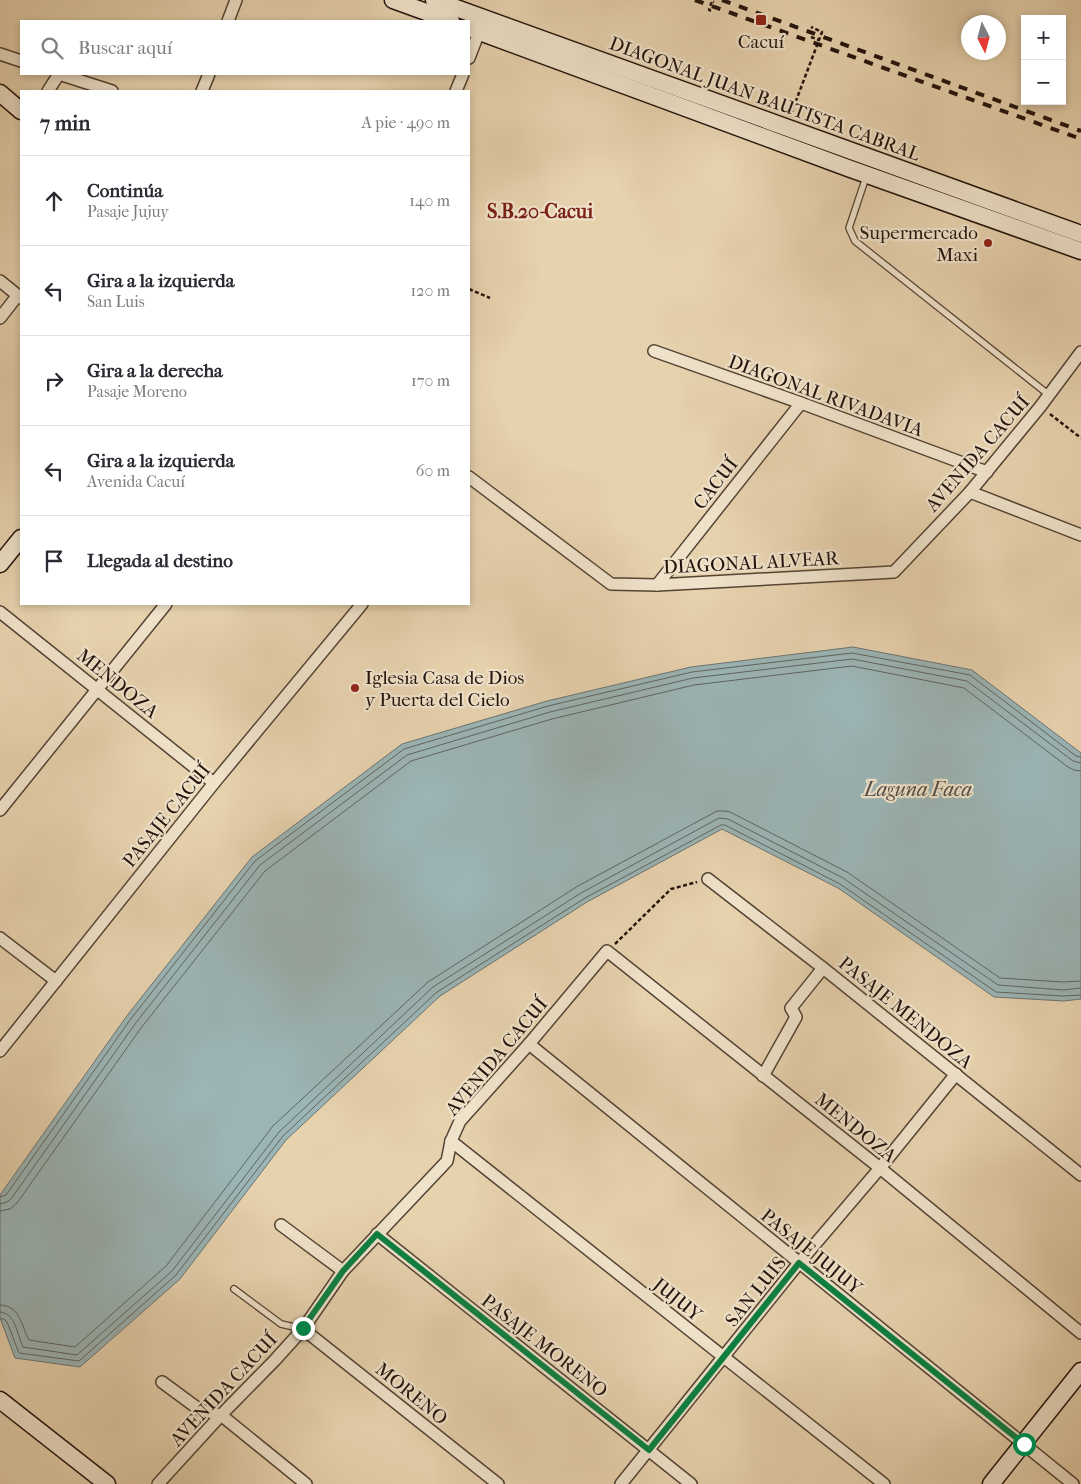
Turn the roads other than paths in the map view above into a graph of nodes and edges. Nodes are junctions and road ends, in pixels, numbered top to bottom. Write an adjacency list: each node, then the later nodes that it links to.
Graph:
1 (236, 0): 4 (street)
2 (393, 0): 5 (main road)
3 (434, 0): 6 (main road, DIAGONAL JUAN BAUTISTA CABRAL)
4 (228, 20)
5 (448, 20)
6 (467, 20)
7 (477, 26): 9 (street); 19 (main road, DIAGONAL JUAN BAUTISTA CABRAL)
8 (0, 54): 10 (street)
9 (470, 54)
10 (20, 61)
11 (58, 75): 15 (street)
12 (62, 75): 16 (street)
13 (209, 75): 17 (street)
14 (463, 75): 18 (street)
15 (49, 90)
16 (109, 90)
17 (202, 90)
18 (456, 90)
19 (664, 92): 22 (main road, DIAGONAL JUAN BAUTISTA CABRAL); 23 (main road, DIAGONAL JUAN BAUTISTA CABRAL)
20 (0, 94): 21 (main road)
21 (20, 110)
22 (855, 152): 23 (main road); 25 (main road, DIAGONAL JUAN BAUTISTA CABRAL)
23 (848, 168): 24 (main road, DIAGONAL JUAN BAUTISTA CABRAL)
24 (868, 174): 26 (main road, DIAGONAL JUAN BAUTISTA CABRAL); 32 (lane)
25 (1081, 234)
26 (1081, 251)
27 (0, 280): 28 (street)
28 (20, 296): 29 (street)
29 (0, 318)
30 (654, 352): 33 (street, DIAGONAL RIVADAVIA)
31 (1081, 352): 32 (street, AVENIDA CACUÍ)
32 (1049, 395): 34 (street, AVENIDA CACUÍ)
33 (801, 403): 34 (street, DIAGONAL RIVADAVIA); 41 (street, CACUÍ)
34 (987, 472): 36 (street, AVENIDA CACUÍ)
35 (470, 478): 41 (street, DIAGONAL ALVEAR)
36 (970, 492): 37 (street); 40 (street, AVENIDA CACUÍ)
37 (1081, 535)
38 (20, 539): 39 (main road)
39 (0, 564)
40 (894, 572): 41 (street, DIAGONAL ALVEAR)
41 (657, 585)
42 (165, 605): 45 (street)
43 (361, 605): 46 (street, PASAJE CACUÍ)
44 (0, 612): 45 (street, MENDOZA)
45 (98, 689): 46 (street, MENDOZA); 47 (street)
46 (214, 783): 52 (street, PASAJE CACUÍ)
47 (0, 810)
48 (708, 878): 51 (street, PASAJE MENDOZA)
49 (0, 938): 52 (street)
50 (607, 951): 53 (street, AVENIDA CACUÍ); 56 (street, MENDOZA)
51 (823, 968): 55 (street, PASAJE MENDOZA); 56 (street)
52 (56, 982): 54 (street, PASAJE CACUÍ)
53 (529, 1044): 57 (street, AVENIDA CACUÍ); 62 (street, PASAJE JUJUY)
54 (0, 1051)
55 (956, 1074): 58 (street, SAN LUIS); 59 (street, PASAJE MENDOZA)
56 (764, 1076): 58 (street, MENDOZA)
57 (451, 1140): 61 (street, AVENIDA CACUÍ); 67 (street, JUJUY)
58 (880, 1168): 62 (street, SAN LUIS); 66 (street, MENDOZA)
59 (1081, 1175)
60 (281, 1225): 63 (street)
61 (377, 1234): 63 (street, AVENIDA CACUÍ); 73 (street, PASAJE MORENO)
62 (799, 1263): 67 (street, SAN LUIS); 72 (street, PASAJE JUJUY)
63 (343, 1271): 65 (street, AVENIDA CACUÍ)
64 (234, 1289): 65 (lane)
65 (303, 1328): 71 (street, AVENIDA CACUÍ); 77 (street, MORENO)
66 (1081, 1333)
67 (723, 1357): 73 (street, SAN LUIS); 80 (street, JUJUY)
68 (1081, 1371): 72 (main road)
69 (162, 1382): 71 (street)
70 (0, 1400): 74 (main road)
71 (221, 1415): 75 (street, AVENIDA CACUÍ); 76 (street)
72 (1024, 1444): 81 (main road); 82 (street, PASAJE JUJUY)
73 (649, 1450): 78 (street, SAN LUIS); 79 (street, PASAJE MORENO)
74 (108, 1484)
75 (158, 1484)
76 (306, 1484)
77 (498, 1484)
78 (621, 1484)
79 (691, 1484)
80 (884, 1484)
81 (991, 1484)
82 (1073, 1484)

